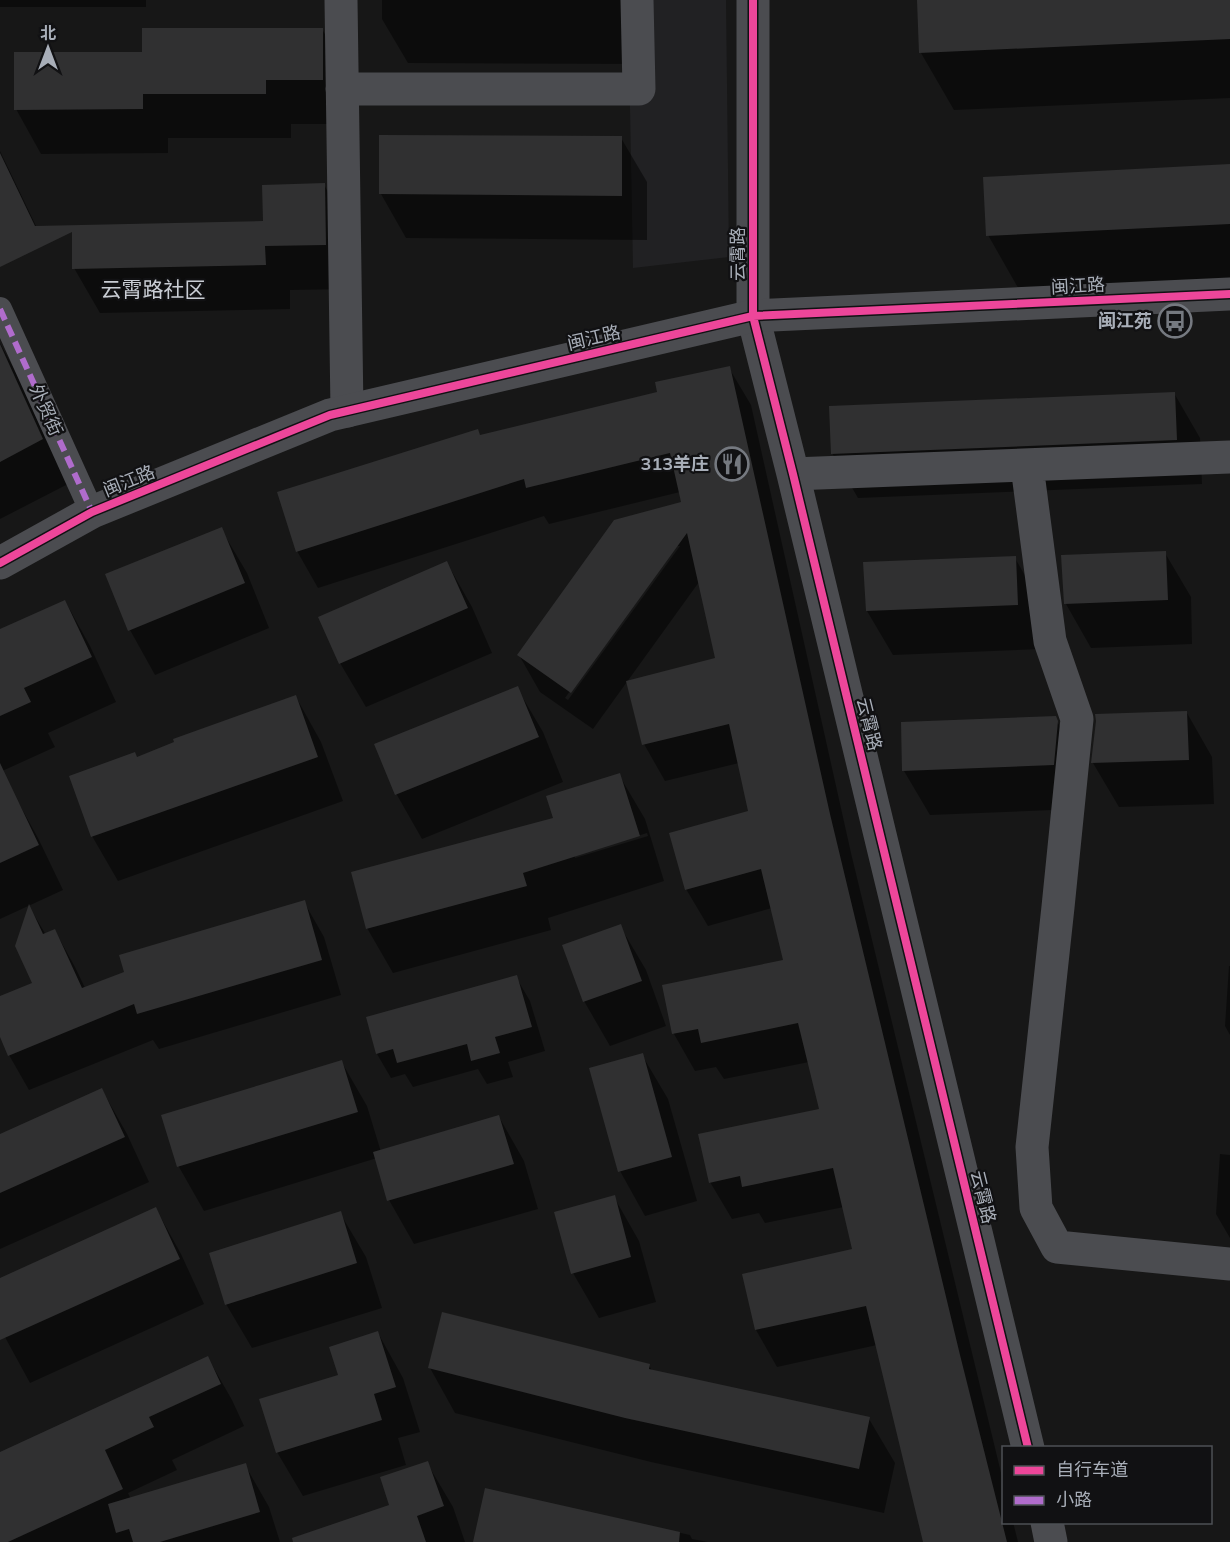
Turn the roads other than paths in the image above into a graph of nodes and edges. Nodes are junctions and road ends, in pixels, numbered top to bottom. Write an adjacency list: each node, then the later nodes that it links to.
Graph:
1 (341, 0): 4 (street)
2 (637, 0): 4 (street)
3 (753, 0): 7 (street, 云霄路)
4 (342, 89): 8 (street)
5 (1230, 294): 7 (street, 闽江路)
6 (0, 309): 12 (street, 外贸街)
7 (753, 316): 8 (street, 闽江路); 11 (street, 云霄路)
8 (347, 411): 12 (street, 闽江路)
9 (1230, 457): 10 (street)
10 (1028, 466): 11 (street); 14 (street)
11 (793, 474): 15 (street, 云霄路)
12 (92, 512): 13 (street, 闽江路)
13 (0, 563)
14 (1230, 1264)
15 (1028, 1446)
16 (1047, 1524): 17 (street)
17 (1051, 1542)

